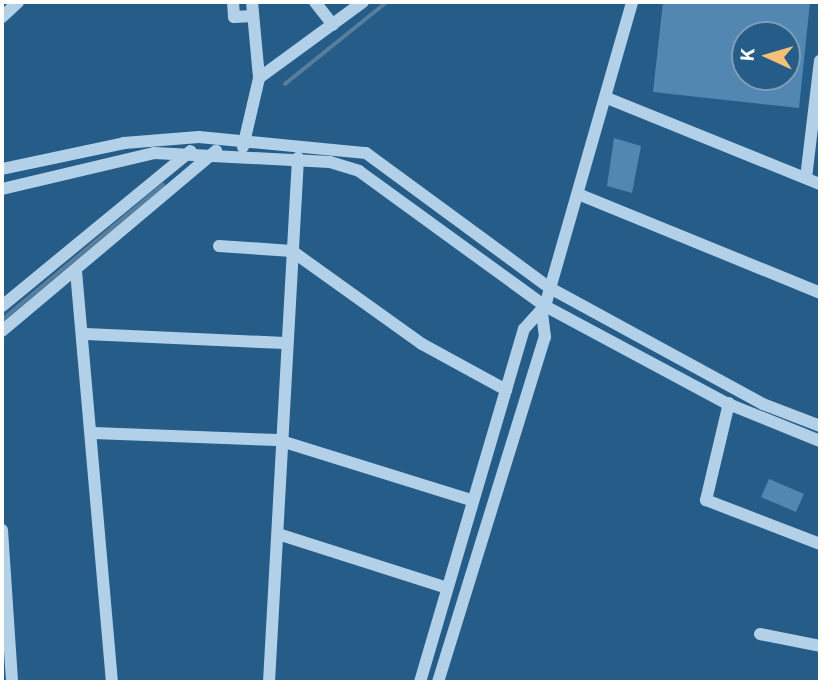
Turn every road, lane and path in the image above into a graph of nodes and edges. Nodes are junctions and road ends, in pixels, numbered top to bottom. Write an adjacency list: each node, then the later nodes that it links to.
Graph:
1 (18, 2): 8 (street)
2 (233, 2): 7 (street)
3 (252, 2): 7 (street)
4 (314, 2): 9 (street)
5 (363, 2): 9 (street)
6 (632, 2): 12 (street)
7 (253, 16): 11 (street)
8 (2, 17)
9 (333, 25): 11 (street)
10 (820, 61): 21 (street)
11 (259, 78): 15 (street)
12 (607, 98): 21 (street); 24 (street)
13 (199, 137): 14 (street); 17 (street); 20 (street)
14 (224, 139): 15 (street); 16 (street)
15 (244, 140): 18 (street); 28 (street)
16 (215, 152): 17 (street); 18 (street); 27 (street)
17 (189, 153): 23 (street); 30 (street)
18 (243, 154): 19 (street)
19 (298, 158): 26 (street); 31 (street)
20 (2, 169)
21 (806, 178): 22 (street)
22 (820, 184)
23 (2, 189)
24 (578, 194): 28 (street); 29 (street)
25 (219, 246): 26 (street)
26 (292, 251): 34 (street); 35 (street)
27 (76, 271): 32 (street); 33 (street)
28 (550, 288): 31 (street); 37 (street)
29 (820, 293)
30 (2, 306)
31 (543, 310): 35 (street); 36 (street); 52 (street)
32 (2, 331)
33 (86, 334): 34 (street); 38 (street)
34 (285, 344): 39 (street)
35 (506, 390): 41 (street)
36 (729, 403): 40 (street); 44 (street)
37 (820, 426)
38 (94, 433): 39 (street); 49 (street)
39 (278, 440): 41 (street); 43 (street)
40 (820, 441)
41 (471, 500): 45 (street)
42 (2, 530): 48 (street)
43 (278, 534): 45 (street); 50 (street)
44 (820, 544)
45 (447, 588): 51 (street)
46 (760, 634): 47 (street)
47 (820, 646)
48 (12, 682)
49 (112, 682)
50 (269, 682)
51 (420, 682)
52 (438, 682)

